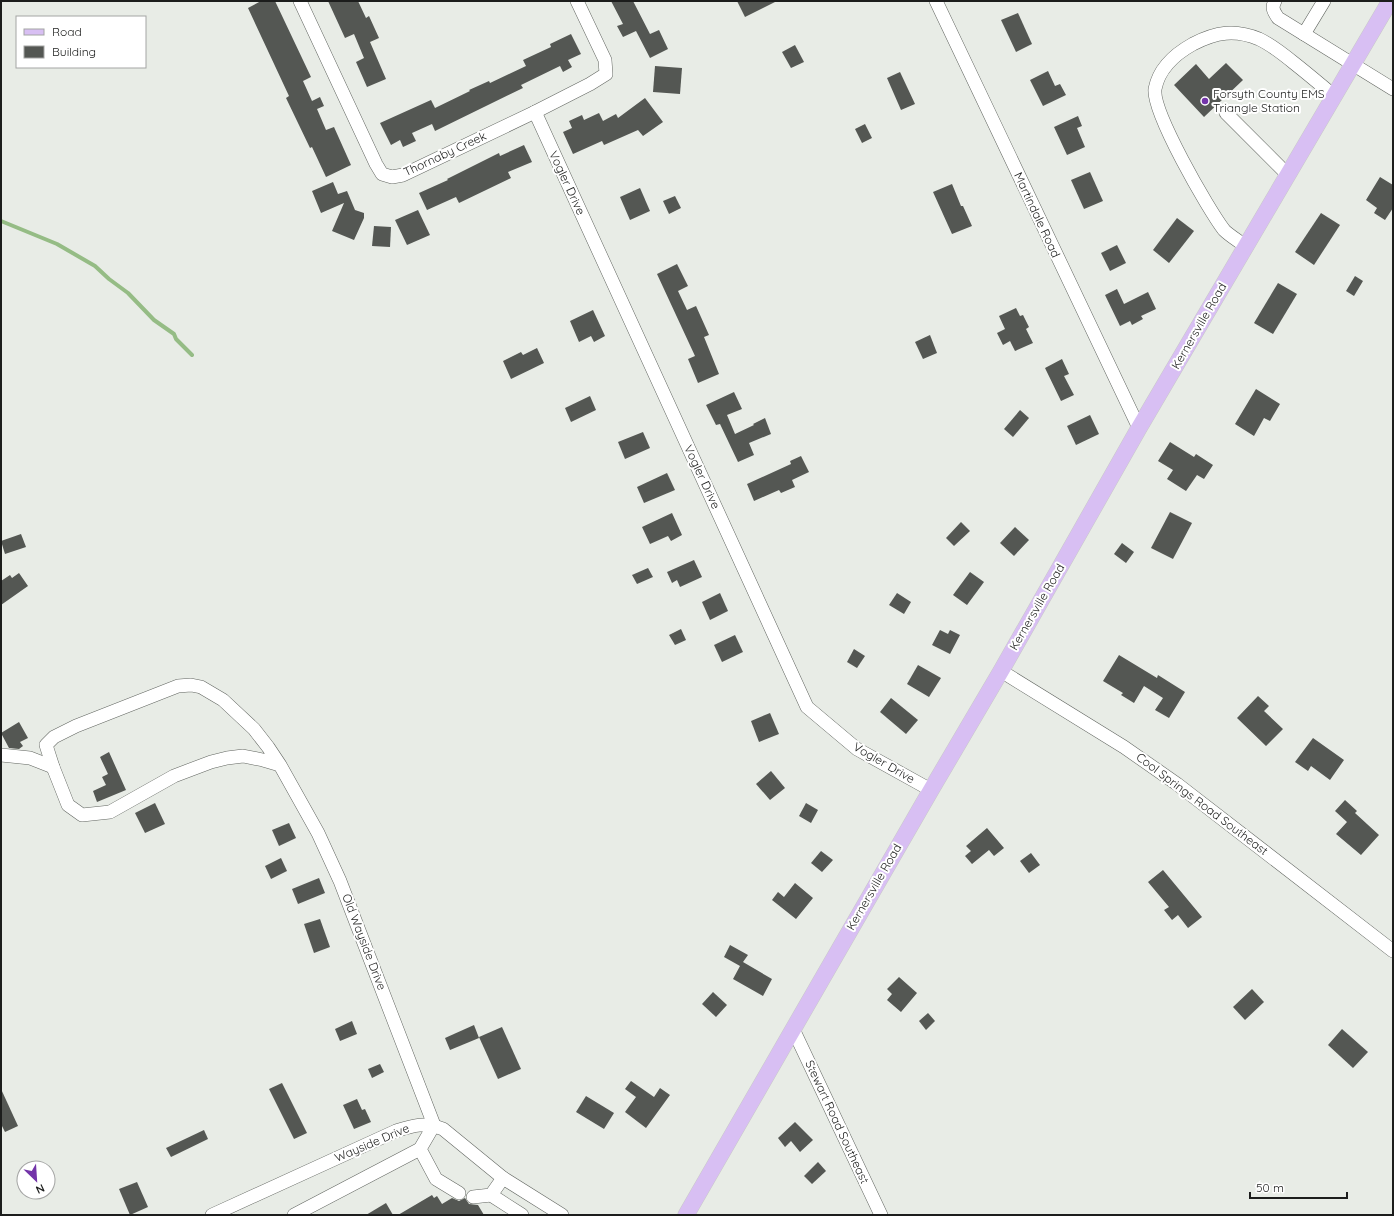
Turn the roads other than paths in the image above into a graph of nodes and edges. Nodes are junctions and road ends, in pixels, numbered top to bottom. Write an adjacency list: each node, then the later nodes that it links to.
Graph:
1 (300, 1): 11 (street, Thornaby Creek)
2 (576, 1): 11 (street, Thornaby Creek)
3 (936, 1): 15 (street, Martindale Road)
4 (1275, 1): 7 (street)
5 (1324, 1): 7 (street)
6 (1390, 1): 8 (main road, Kernersville Road)
7 (1304, 34): 8 (street)
8 (1353, 64): 9 (street); 10 (main road, Kernersville Road)
9 (1393, 89)
10 (1334, 96): 13 (main road, Kernersville Road); 14 (street)
11 (535, 112): 20 (street, Vogler Drive)
12 (1226, 113): 13 (street)
13 (1288, 175): 14 (main road, Kernersville Road)
14 (1246, 247): 15 (main road, Kernersville Road)
15 (1139, 428): 16 (main road, Kernersville Road)
16 (1001, 671): 20 (main road, Kernersville Road); 21 (street, Cool Springs Road Southeast)
17 (1, 755): 19 (street)
18 (280, 765): 19 (street); 19 (street, Old Wayside Drive); 23 (street, Old Wayside Drive)
19 (53, 768)
20 (930, 790): 22 (main road, Kernersville Road)
21 (1393, 951)
22 (793, 1029): 33 (main road, Kernersville Road); 34 (street, Stewart Road Southeast)
23 (434, 1125): 24 (street); 25 (street, Wayside Drive); 29 (street, Wayside Drive)
24 (420, 1149): 26 (street); 30 (street)
25 (503, 1178): 27 (street); 32 (street, Wayside Drive)
26 (459, 1193)
27 (491, 1194): 28 (street); 31 (street)
28 (473, 1197)
29 (215, 1214)
30 (294, 1215)
31 (522, 1215)
32 (562, 1215)
33 (686, 1215)
34 (881, 1215)

